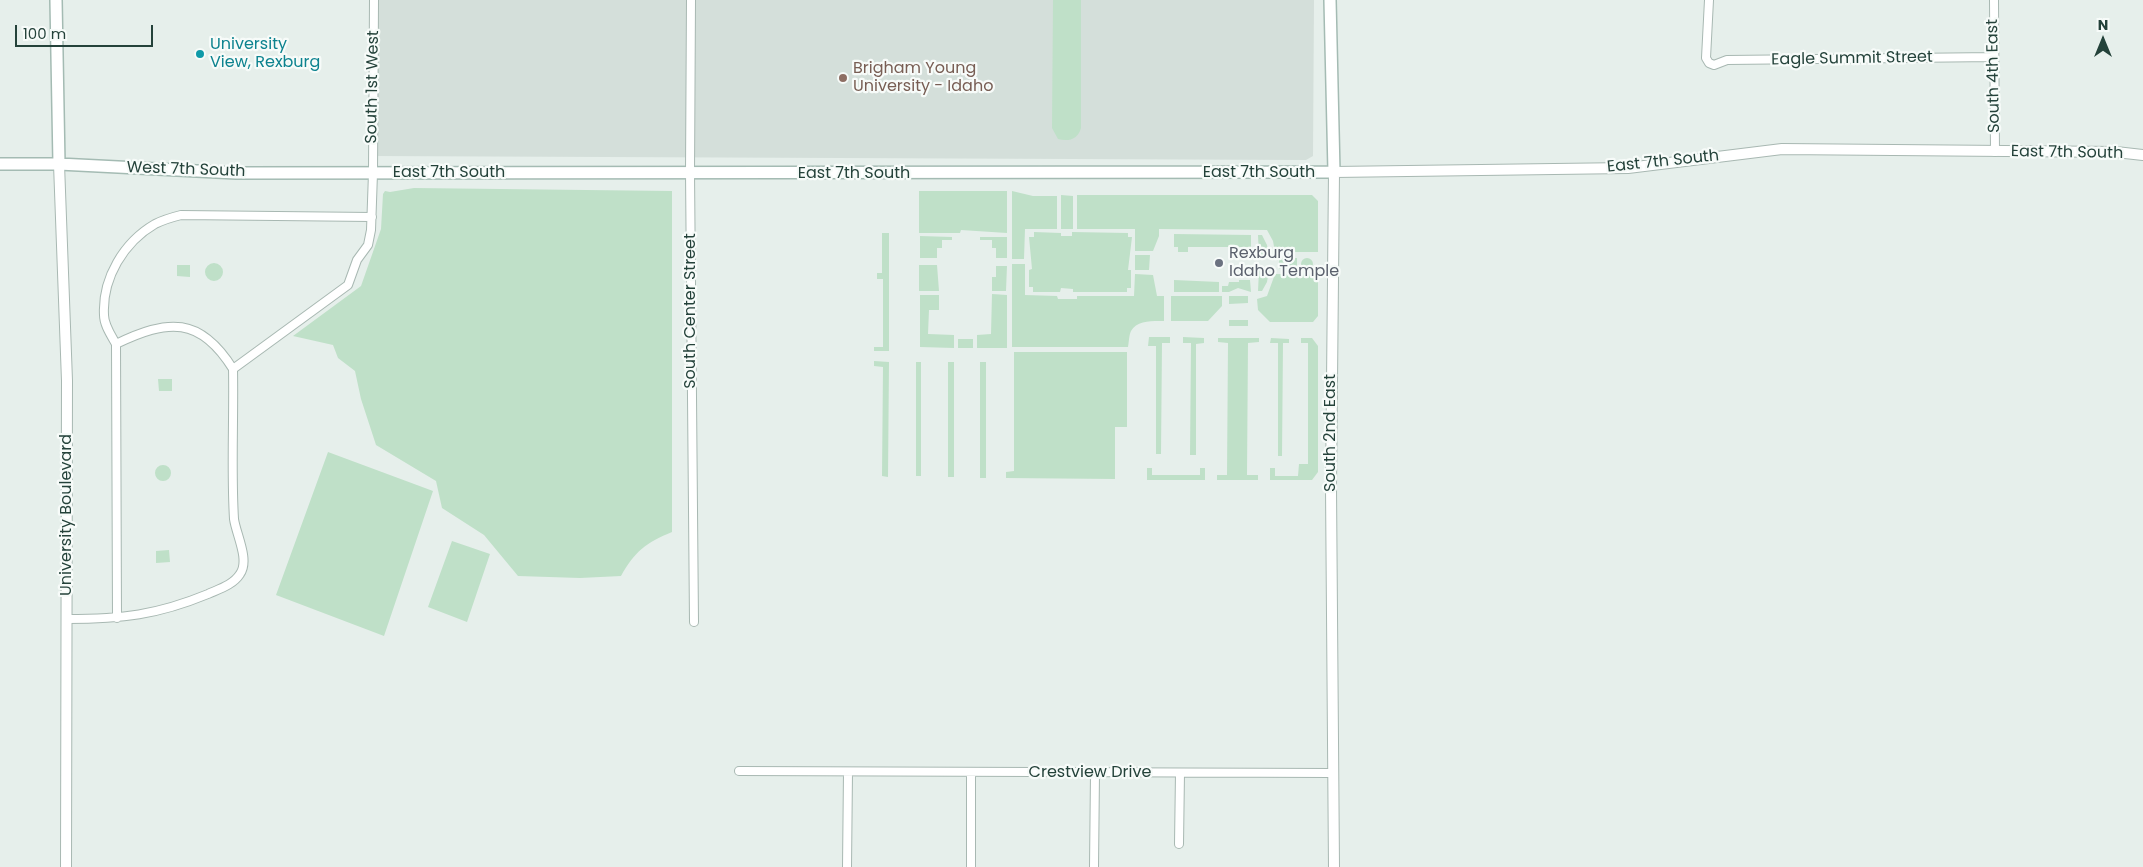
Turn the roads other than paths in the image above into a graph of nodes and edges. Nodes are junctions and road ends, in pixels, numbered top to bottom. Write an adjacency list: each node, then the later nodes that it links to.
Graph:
1 (56, 0): 11 (main road)
2 (374, 0): 14 (street, South 1st West)
3 (691, 0): 12 (street, South Center Street)
4 (1330, 0): 13 (main road, South 2nd East)
5 (1708, 0): 7 (street, Eagle Summit Street)
6 (1994, 0): 7 (street, South 4th East)
7 (1994, 57): 8 (street, South 4th East)
8 (1995, 152): 9 (street, East 7th South); 13 (street, East 7th South)
9 (2143, 155)
10 (0, 164): 11 (main road, West 7th South)
11 (59, 164): 14 (main road, West 7th South); 18 (street, University Boulevard)
12 (690, 172): 13 (main road, East 7th South); 14 (main road, East 7th South); 20 (street, South Center Street)
13 (1334, 172): 26 (street, South 2nd East)
14 (373, 173): 15 (street, South 1st West)
15 (372, 216): 16 (street); 17 (street, South 1st West)
16 (116, 344): 17 (street); 19 (street)
17 (233, 370): 19 (street)
18 (67, 618): 19 (street); 28 (street, University Boulevard)
19 (117, 618)
20 (694, 622)
21 (739, 771): 22 (street, Crestview Drive)
22 (848, 772): 23 (street, Crestview Drive); 29 (street)
23 (972, 772): 24 (street, Crestview Drive); 30 (street)
24 (1095, 773): 25 (street, Crestview Drive); 31 (street)
25 (1180, 773): 26 (street, Crestview Drive); 27 (street)
26 (1332, 773): 32 (street, South 2nd East)
27 (1179, 844)
28 (66, 867)
29 (847, 867)
30 (971, 867)
31 (1094, 867)
32 (1334, 867)

